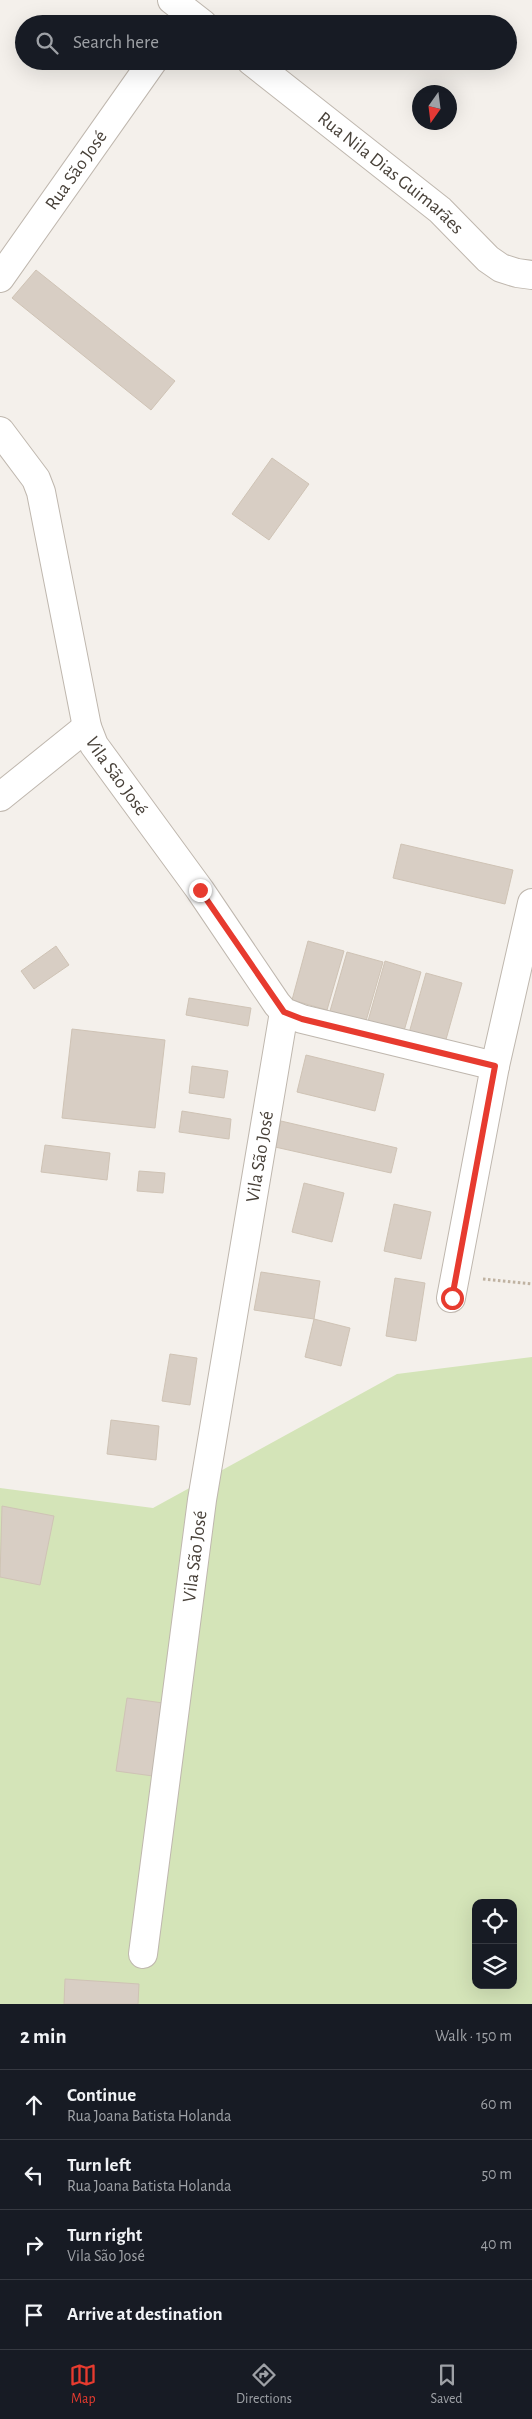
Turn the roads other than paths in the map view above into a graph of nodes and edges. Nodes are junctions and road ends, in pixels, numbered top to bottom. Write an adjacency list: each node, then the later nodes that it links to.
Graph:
1 (147, 70): 4 (street, Rua São José)
2 (262, 70): 3 (street, Rua Nila Dias Guimarães)
3 (532, 275)
4 (0, 278)
5 (0, 431): 6 (street, Vila São José)
6 (87, 727): 7 (street); 9 (street, Vila São José)
7 (0, 798)
8 (532, 903): 10 (street)
9 (284, 1012): 10 (street); 12 (street, Vila São José)
10 (495, 1066): 11 (street)
11 (453, 1287)
12 (142, 1954)

